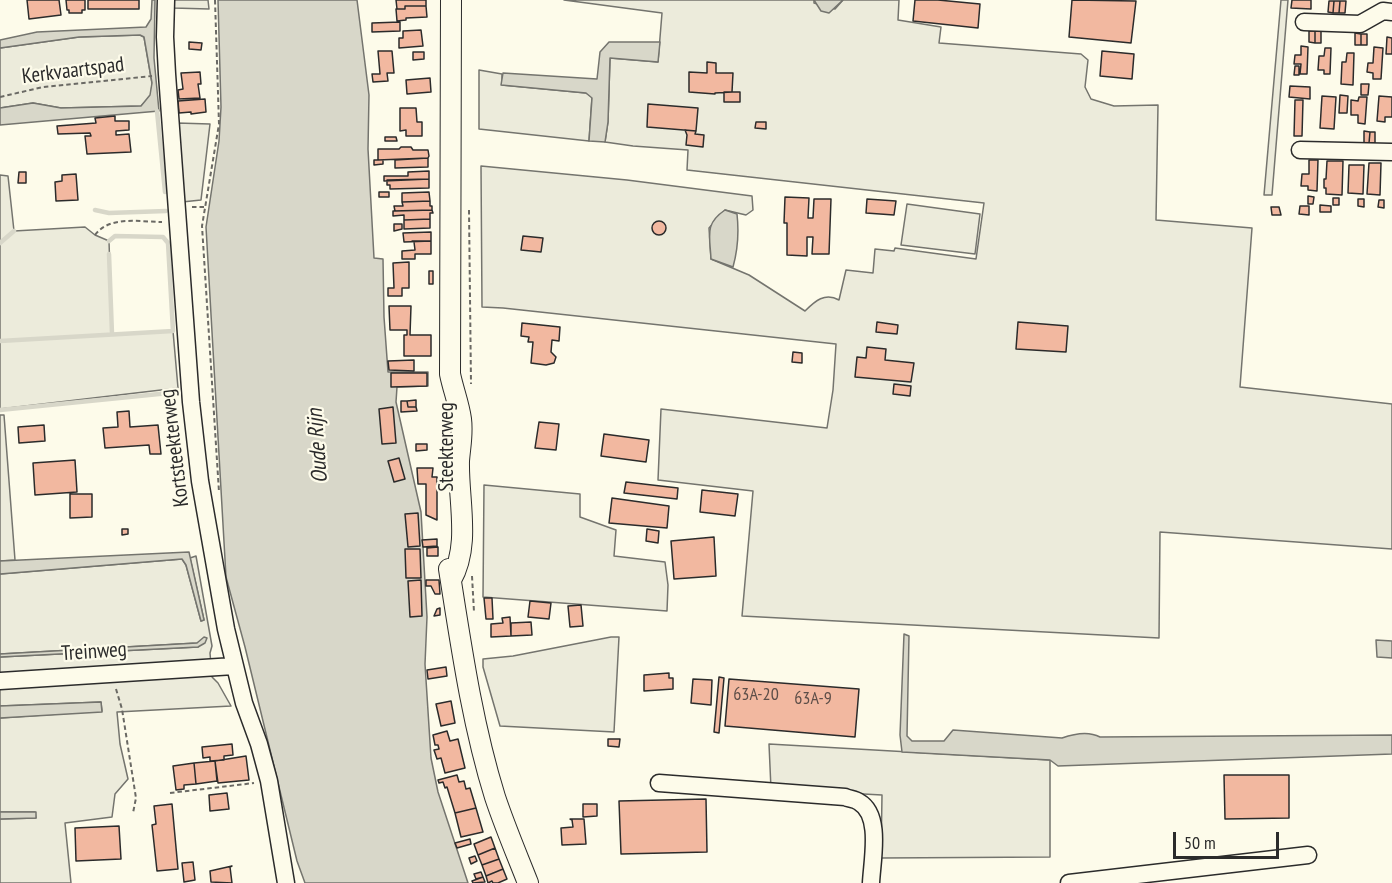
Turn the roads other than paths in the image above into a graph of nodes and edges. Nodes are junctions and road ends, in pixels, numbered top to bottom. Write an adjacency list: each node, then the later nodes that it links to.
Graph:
1 (166, 0): 7 (street, Kortsteekterweg)
2 (451, 0): 12 (main road, Steekterweg)
3 (1392, 12): 4 (street)
4 (1304, 22)
5 (1300, 150): 6 (street)
6 (1392, 152)
7 (234, 666): 8 (street, Treinweg); 11 (street, Kortsteekterweg)
8 (0, 681)
9 (659, 783): 13 (street)
10 (1308, 855): 14 (street)
11 (286, 883)
12 (528, 883)
13 (871, 883)
14 (1069, 883)

